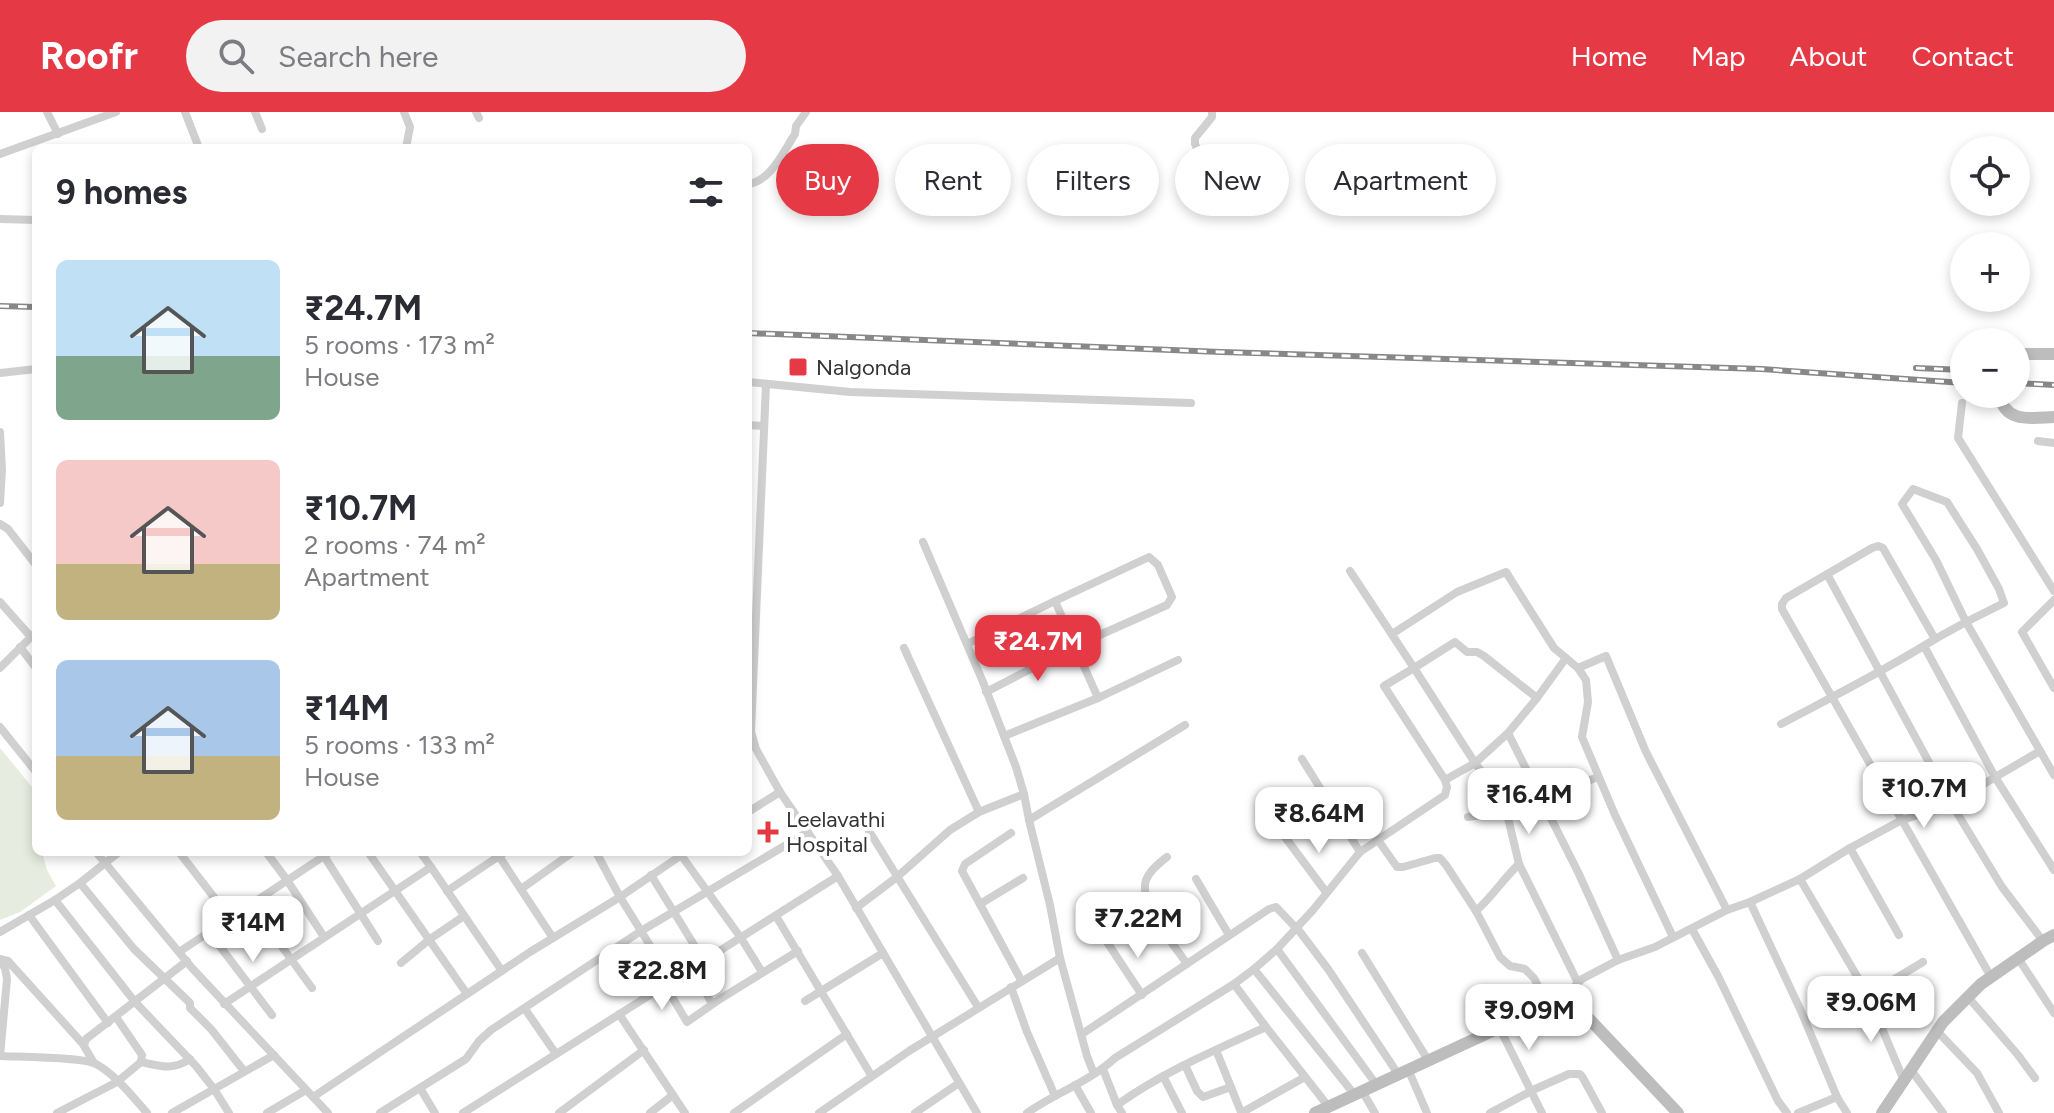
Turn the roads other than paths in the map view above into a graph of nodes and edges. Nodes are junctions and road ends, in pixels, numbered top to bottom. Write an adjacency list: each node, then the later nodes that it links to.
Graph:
1 (47, 112): 9 (street)
2 (115, 112): 9 (street)
3 (185, 112): 10 (street)
4 (255, 112): 8 (street)
5 (404, 112): 11 (street)
6 (806, 112): 14 (street)
7 (1212, 112): 12 (street)
8 (262, 129)
9 (58, 134): 13 (street)
10 (197, 144)
11 (407, 144)
12 (1195, 144)
13 (0, 154)
14 (752, 184)
15 (0, 219): 16 (street)
16 (32, 220)
17 (2030, 354): 18 (street)
18 (2054, 354)
19 (32, 369): 20 (street)
20 (0, 373)
21 (752, 383): 22 (street)
22 (766, 385): 23 (street); 28 (street)
23 (1191, 403)
24 (1961, 408): 40 (street)
25 (2005, 408): 26 (street)
26 (2054, 417)
27 (752, 425): 28 (street)
28 (763, 426): 34 (street)
29 (0, 432): 32 (street)
30 (2038, 441): 31 (street)
31 (2054, 443)
32 (0, 503)
33 (752, 518): 34 (street)
34 (760, 518): 63 (street)
35 (0, 524): 37 (street)
36 (923, 542): 49 (street)
37 (32, 560)
38 (1350, 571): 46 (street)
39 (1827, 574): 48 (street); 60 (street); 64 (street)
40 (2054, 591)
41 (2054, 600): 61 (street)
42 (1055, 601): 49 (street); 50 (street); 50 (street)
43 (0, 602): 45 (street)
44 (1966, 622): 44 (street); 48 (street); 73 (street)
45 (32, 632)
46 (1392, 634): 54 (street); 58 (street)
47 (32, 636): 52 (street)
48 (1935, 639): 51 (street)
49 (967, 644): 62 (street)
50 (1075, 646): 62 (street); 65 (street)
51 (1924, 646): 60 (street); 79 (street)
52 (20, 647): 56 (street); 57 (street)
53 (904, 648): 87 (street)
54 (1566, 658): 59 (street); 66 (street)
55 (1178, 660): 65 (street)
56 (32, 663)
57 (0, 668)
58 (1414, 668): 66 (street); 75 (street); 80 (street)
59 (1578, 668): 78 (street); 136 (street)
60 (1878, 671): 64 (street); 84 (street)
61 (2054, 688)
62 (986, 692): 71 (street)
63 (752, 694)
64 (1832, 697): 67 (street); 91 (street)
65 (1098, 698): 71 (street)
66 (1537, 698): 70 (street)
67 (1781, 724)
68 (1185, 725): 90 (street)
69 (0, 727): 76 (street)
70 (1508, 733): 75 (street); 83 (street)
71 (1004, 736): 82 (street)
72 (752, 742): 81 (street)
73 (2040, 751): 77 (street); 79 (street)
74 (1302, 759): 97 (street)
75 (1475, 763): 80 (street); 86 (street)
76 (32, 767)
77 (2054, 775)
78 (1598, 777): 83 (street); 152 (street)
79 (1995, 777): 84 (street); 116 (street)
80 (1445, 780): 95 (street)
81 (780, 792): 85 (street); 92 (street)
82 (1024, 794): 87 (street); 90 (street)
83 (1541, 800): 86 (street); 168 (street)
84 (1951, 803): 91 (street); 155 (street)
85 (752, 810)
86 (1508, 811): 88 (street); 114 (street)
87 (979, 812): 119 (street)
88 (1468, 817)
89 (861, 818): 119 (street)
90 (1029, 820): 164 (street)
91 (1900, 821): 96 (street); 178 (street)
92 (808, 832): 118 (street); 129 (street)
93 (1011, 833): 134 (street)
94 (1285, 837): 128 (street)
95 (1378, 840): 97 (street); 138 (street)
96 (1850, 848): 122 (street); 150 (street)
97 (1360, 852): 128 (street)
98 (99, 856): 113 (street)
99 (114, 856): 113 (street)
100 (182, 856): 143 (street)
101 (269, 856): 123 (street)
102 (324, 856): 123 (street)
103 (328, 856): 139 (street)
104 (371, 856): 126 (street)
105 (423, 856): 115 (street)
106 (499, 856): 127 (street)
107 (503, 856): 125 (street)
108 (567, 856): 125 (street)
109 (598, 856): 130 (street)
110 (680, 856): 117 (street)
111 (684, 856): 129 (street)
112 (1167, 857): 173 (street)
113 (104, 863): 124 (street); 161 (street)
114 (1519, 864): 138 (street); 182 (street)
115 (431, 867): 126 (street); 127 (street)
116 (2054, 868)
117 (651, 875): 130 (street); 137 (street)
118 (838, 876): 135 (street); 142 (street)
119 (897, 877): 135 (street); 198 (street)
120 (1023, 878): 134 (street)
121 (1196, 879): 149 (street)
122 (1800, 879): 132 (street); 190 (street)
123 (287, 880): 133 (street); 151 (street)
124 (80, 883): 131 (street); 179 (street)
125 (521, 889): 153 (street)
126 (394, 891): 139 (street); 156 (street)
127 (447, 891): 141 (street)
128 (1326, 892): 144 (street)
129 (708, 893): 137 (street); 154 (street)
130 (620, 897): 146 (street); 153 (street)
131 (55, 900): 140 (street); 193 (street)
132 (1750, 902): 136 (street); 241 (street)
133 (251, 904): 143 (street); 166 (street)
134 (980, 904): 180 (street)
135 (856, 908): 162 (street)
136 (1727, 910): 145 (street)
137 (674, 911): 146 (street); 170 (street)
138 (1476, 911): 197 (street)
139 (361, 913): 151 (street); 157 (street)
140 (29, 915): 147 (street); 203 (street)
141 (464, 916): 156 (street); 176 (street)
142 (776, 916): 154 (street); 160 (street)
143 (230, 918): 148 (street)
144 (1296, 928): 149 (street); 159 (street); 223 (street)
145 (1692, 929): 152 (street); 274 (street)
146 (641, 931): 181 (street); 199 (street)
147 (0, 932)
148 (209, 932): 161 (street); 184 (street)
149 (1229, 935): 173 (street)
150 (1899, 935)
151 (324, 937): 166 (street)
152 (1673, 937): 168 (street)
153 (553, 938): 176 (street)
154 (741, 938): 170 (street); 177 (street)
155 (2048, 938): 165 (street)
156 (430, 939): 172 (street); 188 (street)
157 (378, 941)
158 (1107, 942): 189 (street)
159 (1277, 949): 175 (street); 231 (street)
160 (798, 951): 177 (street); 187 (street)
161 (179, 952): 169 (street)
162 (883, 953): 187 (street); 209 (street)
163 (1362, 953): 217 (street)
164 (1060, 958): 180 (street); 208 (street)
165 (2018, 958): 178 (street); 200 (street)
166 (291, 959): 184 (street); 186 (street)
167 (0, 960): 210 (street); 215 (street)
168 (1618, 960): 182 (street)
169 (187, 961): 179 (street); 195 (street)
170 (704, 961): 174 (street)
171 (1923, 962): 190 (street)
172 (401, 963)
173 (1187, 964): 189 (street)
174 (693, 968): 181 (street); 196 (street)
175 (1254, 969): 183 (street); 238 (street)
176 (502, 971): 188 (street)
177 (762, 972): 196 (street)
178 (1991, 977): 191 (street)
179 (165, 979): 193 (street); 221 (street)
180 (1021, 980): 185 (street)
181 (668, 983): 196 (street); 201 (street)
182 (1578, 983): 194 (street)
183 (1234, 984): 204 (street); 222 (street)
184 (250, 987): 195 (street); 202 (street)
185 (1011, 987): 198 (street); 240 (street)
186 (312, 988)
187 (822, 992): 192 (street); 207 (street)
188 (467, 994): 237 (street)
189 (1142, 995): 208 (street)
190 (1868, 995): 225 (street)
191 (1968, 997): 206 (street); 228 (street)
192 (805, 1001)
193 (135, 1002): 203 (street); 216 (street)
194 (1567, 1003): 197 (street); 273 (street)
195 (224, 1004): 214 (street)
196 (712, 1004)
197 (1548, 1006): 205 (street)
198 (978, 1007): 209 (street)
199 (525, 1009): 213 (street); 234 (street)
200 (2054, 1013)
201 (619, 1014): 211 (street); 213 (street)
202 (272, 1015)
203 (112, 1020): 210 (street); 218 (street)
204 (1266, 1027): 212 (street); 227 (street)
205 (1499, 1027): 217 (street); 236 (street)
206 (1937, 1031): 225 (street); 278 (street)
207 (847, 1034): 224 (street); 258 (street)
208 (1082, 1034): 222 (street)
209 (932, 1036): 224 (street); 230 (street)
210 (83, 1044): 219 (street)
211 (644, 1050): 239 (street); 255 (street)
212 (1216, 1050): 220 (street); 233 (street)
213 (556, 1054): 254 (street)
214 (274, 1055): 221 (street); 237 (street)
215 (0, 1056): 219 (street)
216 (190, 1059): 218 (street); 235 (street)
217 (1428, 1060): 223 (street)
218 (141, 1062): 229 (street)
219 (94, 1063): 229 (street)
220 (1185, 1065): 226 (street); 233 (street)
221 (244, 1071): 235 (street)
222 (1098, 1072): 232 (street); 244 (street)
223 (1403, 1072): 231 (street); 269 (street)
224 (871, 1075): 259 (street)
225 (1908, 1075): 245 (street); 277 (street)
226 (1163, 1076): 244 (street); 265 (street)
227 (1305, 1077): 243 (street); 266 (street)
228 (2035, 1078)
229 (117, 1082): 246 (street); 247 (street)
230 (959, 1083): 260 (street); 261 (street)
231 (1376, 1084): 238 (street)
232 (1075, 1085): 240 (street); 264 (street)
233 (1231, 1087): 266 (street)
234 (420, 1088): 252 (street); 253 (street)
235 (214, 1089): 248 (street); 249 (street)
236 (1531, 1091): 270 (street); 271 (street); 272 (street)
237 (310, 1093): 250 (street); 251 (street)
238 (1358, 1093): 243 (street); 268 (street)
239 (673, 1095): 256 (street); 257 (street)
240 (1055, 1096): 242 (street)
241 (1837, 1097): 275 (street); 276 (street)
242 (1043, 1102): 262 (street); 263 (street)
243 (1328, 1106): 267 (street)
244 (1120, 1109)
245 (1887, 1110)
246 (57, 1113)
247 (147, 1113)
248 (172, 1113)
249 (229, 1113)
250 (267, 1113)
251 (328, 1113)
252 (380, 1113)
253 (435, 1113)
254 (463, 1113)
255 (559, 1113)
256 (650, 1113)
257 (685, 1113)
258 (734, 1113)
259 (819, 1113)
260 (915, 1113)
261 (977, 1113)
262 (1027, 1113)
263 (1051, 1113)
264 (1091, 1113)
265 (1182, 1113)
266 (1241, 1113)
267 (1315, 1113)
268 (1375, 1113)
269 (1427, 1113)
270 (1490, 1113)
271 (1542, 1113)
272 (1602, 1113)
273 (1678, 1113)
274 (1787, 1113)
275 (1798, 1113)
276 (1847, 1113)
277 (1943, 1113)
278 (1999, 1113)

